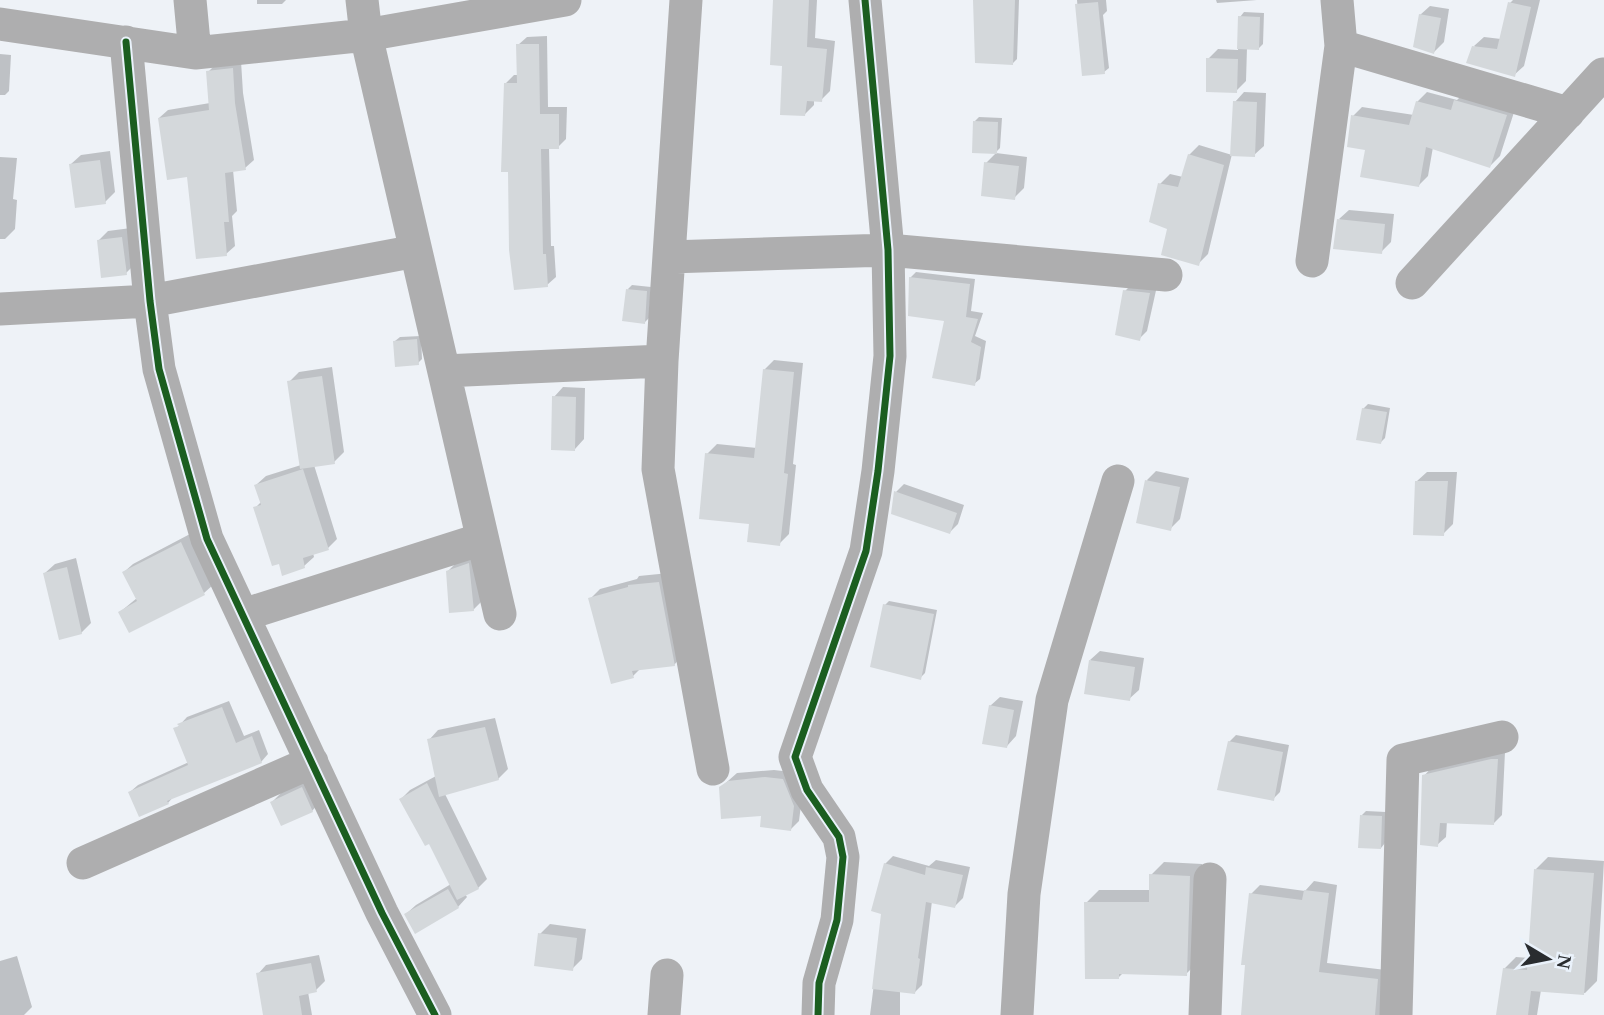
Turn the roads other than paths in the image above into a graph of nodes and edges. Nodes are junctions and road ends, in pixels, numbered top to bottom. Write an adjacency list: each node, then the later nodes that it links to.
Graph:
1 (190, 0): 11 (street)
2 (362, 0): 8 (street)
3 (565, 0): 8 (street)
4 (686, 0): 16 (street)
5 (865, 0): 14 (street)
6 (1337, 0): 10 (street)
7 (15, 17): 9 (street)
8 (366, 35): 11 (street); 15 (street)
9 (126, 42): 11 (street); 20 (street)
10 (1340, 46): 13 (street); 17 (street)
11 (195, 53)
12 (1604, 73): 13 (street)
13 (1567, 113): 19 (street)
14 (888, 250): 16 (street); 18 (street); 36 (street)
15 (416, 251): 20 (street); 23 (street)
16 (669, 257): 22 (street)
17 (1312, 261)
18 (1166, 275)
19 (1412, 283)
20 (150, 301): 21 (street); 27 (street)
21 (0, 309)
22 (662, 361): 23 (street); 30 (street)
23 (444, 371): 25 (street)
24 (1118, 481): 37 (street)
25 (482, 539): 26 (street); 27 (street)
26 (500, 614)
27 (243, 615): 29 (street)
28 (1502, 737): 39 (street)
29 (312, 762): 31 (street); 34 (street)
30 (713, 769)
31 (83, 863)
32 (1210, 879): 38 (street)
33 (667, 975): 35 (street)
34 (435, 1015)
35 (664, 1015)
36 (818, 1015)
37 (1017, 1015)
38 (1205, 1015)
39 (1396, 1015)

